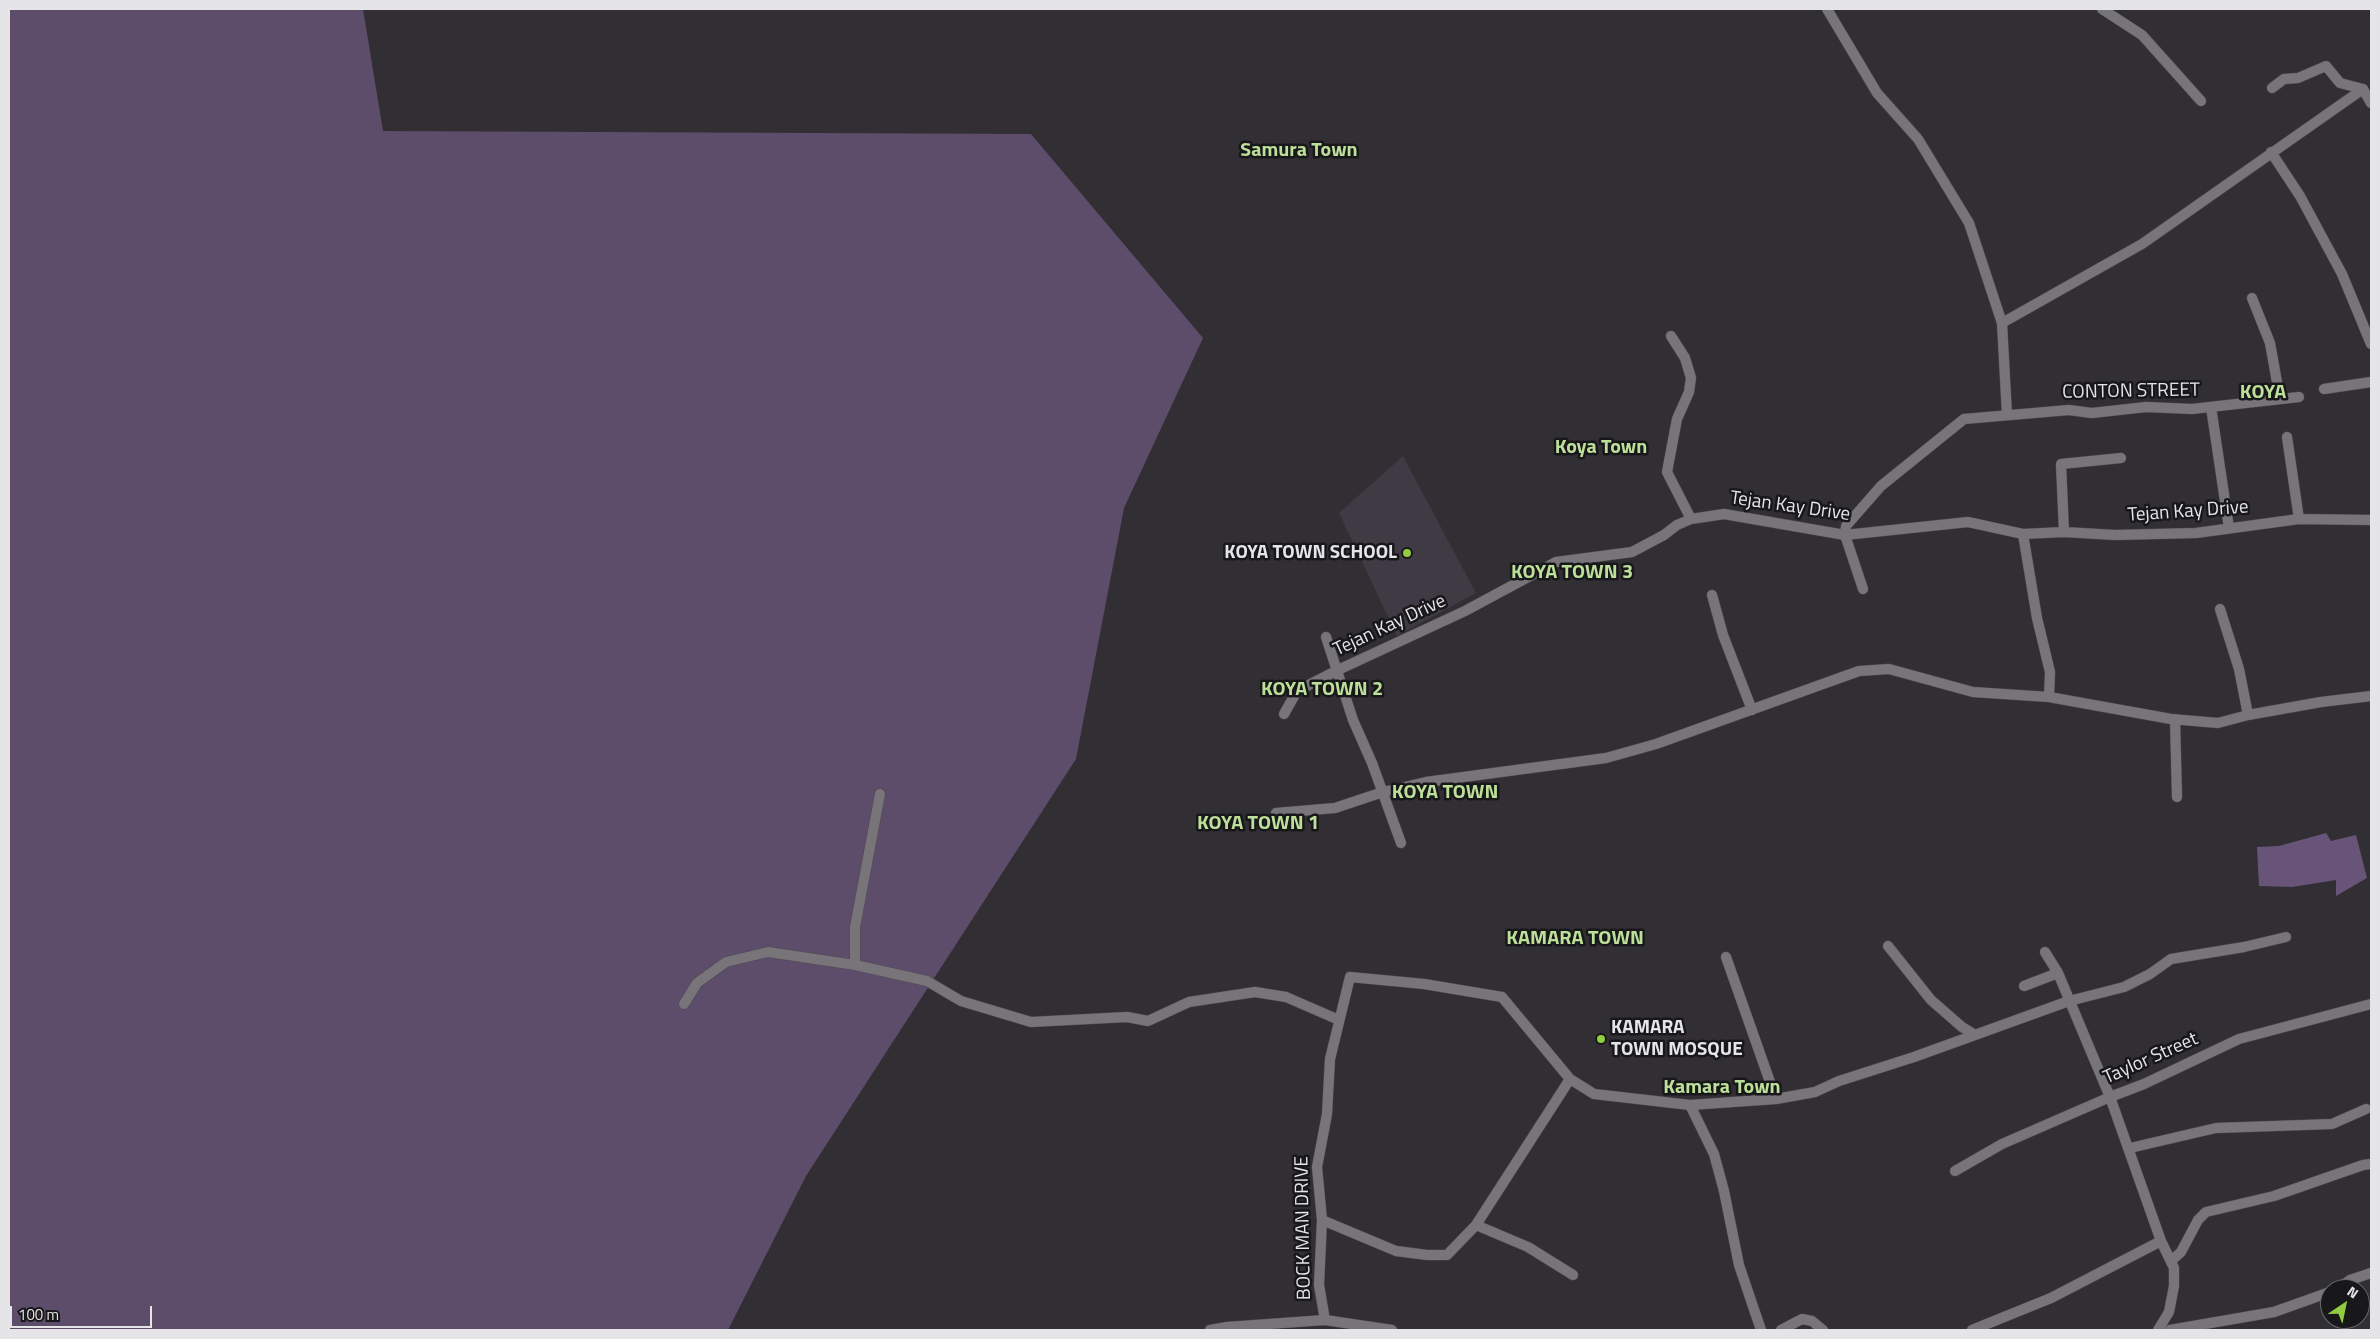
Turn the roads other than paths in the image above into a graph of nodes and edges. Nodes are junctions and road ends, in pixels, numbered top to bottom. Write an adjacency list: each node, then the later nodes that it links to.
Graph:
1 (1827, 9): 9 (street)
2 (2102, 9): 5 (street)
3 (2272, 88): 4 (street)
4 (2363, 89): 6 (street); 7 (street)
5 (2201, 100)
6 (2371, 103)
7 (2272, 152): 9 (street); 11 (street)
8 (2252, 298): 15 (street)
9 (2002, 323): 17 (street)
10 (1671, 336): 20 (street)
11 (2371, 344)
12 (2371, 382): 13 (street)
13 (2324, 389)
14 (2299, 397): 15 (street, CONTON STREET)
15 (2280, 399): 16 (street, CONTON STREET)
16 (2211, 407): 17 (street, CONTON STREET); 23 (street)
17 (2007, 415): 26 (street, CONTON STREET)
18 (2287, 438): 21 (street)
19 (2121, 458): 24 (street)
20 (1691, 519): 26 (street, Tejan Kay Drive); 31 (street, Tejan Kay Drive)
21 (2299, 519): 22 (street, Tejan Kay Drive); 23 (street, Tejan Kay Drive)
22 (2371, 520)
23 (2229, 528): 24 (street, Tejan Kay Drive)
24 (2064, 532): 25 (street, Tejan Kay Drive)
25 (2023, 534): 26 (street, Tejan Kay Drive); 33 (street)
26 (1845, 535): 27 (street)
27 (1863, 589)
28 (1712, 596): 34 (street)
29 (2220, 609): 36 (street)
30 (1326, 638): 31 (street)
31 (1338, 670): 35 (street, Tejan Kay Drive); 38 (street)
32 (2371, 696): 36 (street)
33 (2049, 698): 34 (street); 37 (street)
34 (1752, 710): 38 (street)
35 (1284, 714)
36 (2248, 715): 37 (street)
37 (2175, 719): 40 (street)
38 (1383, 792): 41 (street); 42 (street)
39 (880, 794): 47 (street)
40 (2177, 797)
41 (1276, 813)
42 (1402, 843)
43 (2286, 937): 50 (street)
44 (1888, 946): 54 (street)
45 (2045, 952): 48 (street)
46 (1726, 957): 57 (street)
47 (855, 965): 51 (street); 53 (street)
48 (2058, 973): 49 (street); 50 (street)
49 (2024, 986)
50 (2069, 1001): 54 (street); 56 (street)
51 (684, 1004)
52 (2371, 1004): 56 (street, Taylor Street)
53 (1339, 1020): 55 (street, BOCK MAN DRIVE); 63 (street, BOCK MAN DRIVE)
54 (1974, 1035): 57 (street)
55 (1570, 1079): 58 (street, BOCK MAN DRIVE); 64 (street)
56 (2110, 1096): 60 (street); 62 (street, Taylor Street)
57 (1776, 1099): 58 (street)
58 (1690, 1105): 74 (street)
59 (2366, 1109): 60 (street)
60 (2130, 1148): 65 (street)
61 (2371, 1164): 66 (street)
62 (1955, 1172)
63 (1322, 1220): 64 (street); 71 (street, BOCK MAN DRIVE)
64 (1476, 1225): 68 (street)
65 (2161, 1241): 66 (street); 77 (street)
66 (2171, 1261): 78 (street)
67 (2371, 1273): 69 (street)
68 (1573, 1275)
69 (2353, 1279)
70 (2320, 1296): 79 (street)
71 (1325, 1320): 72 (street, BOCK MAN DRIVE); 73 (street, BOCK MAN DRIVE)
72 (1210, 1330)
73 (1392, 1330)
74 (1760, 1330)
75 (1781, 1330): 76 (street)
76 (1824, 1330)
77 (1972, 1330)
78 (2158, 1330)
79 (2170, 1330)

